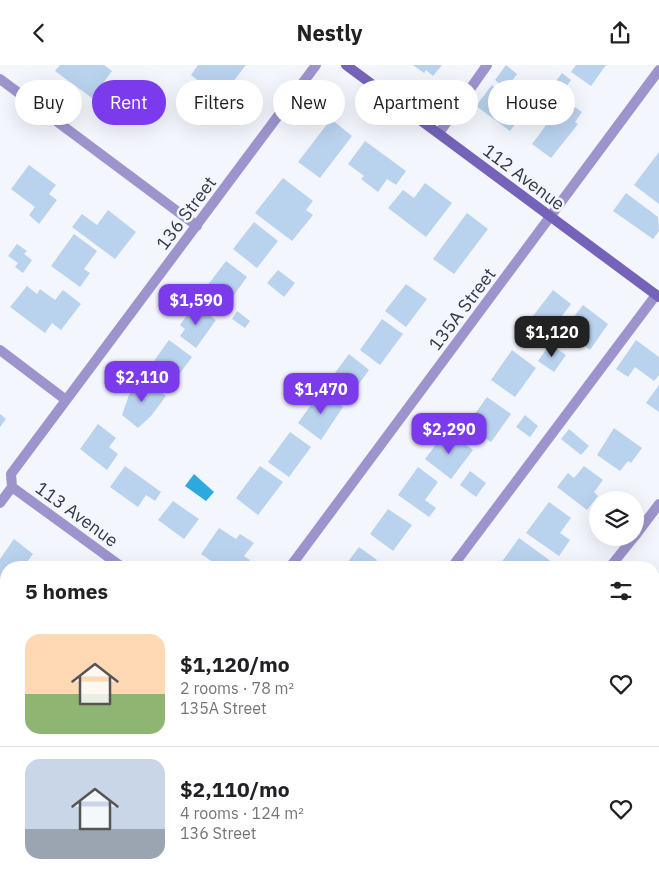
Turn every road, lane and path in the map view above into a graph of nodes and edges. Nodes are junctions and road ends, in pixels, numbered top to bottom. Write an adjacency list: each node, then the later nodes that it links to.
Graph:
1 (316, 65): 8 (street, 136 Street)
2 (346, 65): 6 (main road, 112 Avenue)
3 (487, 65): 6 (street)
4 (659, 70): 7 (street, 135A Street)
5 (0, 79): 8 (street)
6 (439, 133): 7 (main road, 112 Avenue)
7 (552, 217): 9 (main road, 112 Avenue); 18 (street, 135A Street)
8 (197, 226): 11 (street, 136 Street)
9 (658, 296): 19 (street)
10 (0, 351): 11 (street)
11 (66, 400): 12 (street, 136 Street)
12 (12, 487): 13 (street, 136 Street); 17 (street, 113 Avenue)
13 (0, 503)
14 (659, 505): 15 (street)
15 (644, 524)
16 (627, 546): 20 (street)
17 (114, 561)
18 (294, 561)
19 (457, 561)
20 (615, 561)

